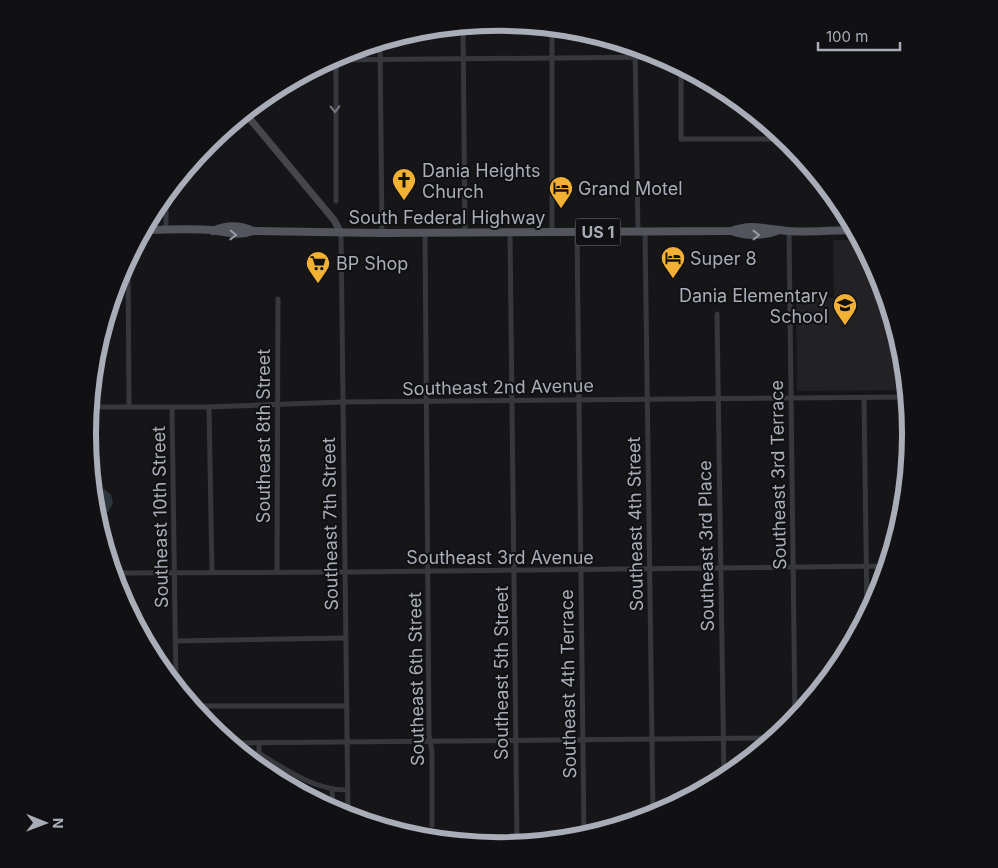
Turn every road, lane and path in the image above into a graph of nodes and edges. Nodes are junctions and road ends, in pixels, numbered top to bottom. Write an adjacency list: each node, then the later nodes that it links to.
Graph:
1 (463, 33): 6 (street)
2 (552, 35): 7 (street)
3 (380, 50): 9 (street)
4 (635, 58): 5 (street); 7 (street); 23 (street, Southeast 4th Street)
5 (641, 58)
6 (464, 59): 7 (street); 9 (street); 26 (street)
7 (553, 59): 21 (street)
8 (351, 60): 9 (street)
9 (380, 60): 27 (street)
10 (332, 68): 14 (street, one-way to 14)
11 (681, 75): 13 (street)
12 (249, 118): 24 (main road)
13 (773, 139)
14 (336, 200)
15 (166, 207): 17 (street)
16 (152, 230): 17 (main road, South Federal Highway / US 1)
17 (166, 230): 24 (main road, South Federal Highway / US 1)
18 (789, 230): 19 (main road, South Federal Highway / US 1); 23 (main road, South Federal Highway / US 1); 32 (street, Southeast 3rd Terrace)
19 (846, 230)
20 (510, 232): 21 (main road, South Federal Highway / US 1); 26 (main road, South Federal Highway / US 1); 36 (street, Southeast 5th Street)
21 (552, 232): 22 (main road, South Federal Highway / US 1)
22 (577, 232): 23 (main road, South Federal Highway / US 1); 37 (street, Southeast 4th Terrace)
23 (642, 232): 34 (street, Southeast 4th Street)
24 (341, 233): 27 (main road, South Federal Highway / US 1); 39 (street, Southeast 7th Street)
25 (425, 233): 26 (main road, South Federal Highway / US 1); 27 (main road, South Federal Highway / US 1); 38 (street, Southeast 6th Street)
26 (465, 233)
27 (382, 234)
28 (128, 278): 42 (street)
29 (278, 299): 40 (street, Southeast 8th Street)
30 (717, 314): 35 (street, Southeast 3rd Place)
31 (900, 397): 33 (street, Southeast 2nd Avenue)
32 (790, 398): 33 (street, Southeast 2nd Avenue); 35 (street, Southeast 2nd Avenue); 45 (street, Southeast 3rd Terrace)
33 (864, 398): 46 (street)
34 (647, 399): 35 (street, Southeast 2nd Avenue); 37 (street, Southeast 2nd Avenue); 51 (street, Southeast 4th Street)
35 (719, 399): 48 (street, Southeast 3rd Place)
36 (512, 400): 37 (street, Southeast 2nd Avenue); 38 (street, Southeast 2nd Avenue); 49 (street, Southeast 5th Street)
37 (579, 400): 50 (street, Southeast 4th Terrace)
38 (426, 401): 39 (street, Southeast 2nd Avenue); 52 (street, Southeast 6th Street)
39 (343, 402): 40 (street, Southeast 2nd Avenue); 56 (street, Southeast 7th Street)
40 (277, 404): 44 (street, Southeast 2nd Avenue); 55 (street, Southeast 8th Street)
41 (97, 407): 42 (street, Southeast 2nd Avenue)
42 (129, 407): 43 (street, Southeast 2nd Avenue)
43 (172, 407): 44 (street, Southeast 2nd Avenue); 53 (street, Southeast 10th Street)
44 (209, 407): 54 (street)
45 (793, 566): 46 (street, Southeast 3rd Avenue); 48 (street, Southeast 3rd Avenue); 64 (street, Southeast 3rd Terrace)
46 (866, 566): 47 (street, Southeast 3rd Avenue); 58 (street)
47 (879, 566)
48 (720, 568): 51 (street, Southeast 3rd Avenue); 67 (street, Southeast 3rd Place)
49 (514, 570): 50 (street, Southeast 3rd Avenue); 52 (street, Southeast 3rd Avenue); 68 (street, Southeast 5th Street)
50 (581, 570): 51 (street, Southeast 3rd Avenue); 69 (street, Southeast 4th Terrace)
51 (649, 570): 66 (street, Southeast 4th Street)
52 (428, 571): 56 (street, Southeast 3rd Avenue); 71 (street, Southeast 6th Street)
53 (175, 572): 54 (street, Southeast 3rd Avenue); 57 (street, Southeast 3rd Avenue); 60 (street, Southeast 10th Street)
54 (212, 572): 55 (street, Southeast 3rd Avenue)
55 (277, 572): 56 (street, Southeast 3rd Avenue)
56 (344, 572): 59 (street, Southeast 7th Street)
57 (122, 573)
58 (867, 598)
59 (344, 638): 60 (street); 63 (street, Southeast 7th Street)
60 (176, 641): 61 (street, Southeast 10th Street)
61 (176, 675)
62 (202, 706): 63 (street)
63 (346, 706): 70 (street, Southeast 7th Street)
64 (795, 708)
65 (764, 738): 67 (street)
66 (652, 739): 67 (street); 69 (street); 80 (street, Southeast 4th Street)
67 (723, 739): 76 (street, Southeast 3rd Place)
68 (515, 741): 69 (street); 71 (street); 84 (street, Southeast 5th Street)
69 (583, 741): 83 (street, Southeast 4th Terrace)
70 (346, 742): 71 (street); 72 (street); 78 (street, Southeast 7th Street)
71 (430, 742): 82 (street, Southeast 6th Street)
72 (259, 743): 73 (street); 74 (street)
73 (241, 744)
74 (259, 753): 75 (street); 77 (street)
75 (254, 754)
76 (724, 768)
77 (332, 790): 78 (street); 79 (street)
78 (347, 790): 81 (street, Southeast 7th Street)
79 (333, 800)
80 (653, 806)
81 (348, 807)
82 (432, 825)
83 (584, 828)
84 (517, 836)

